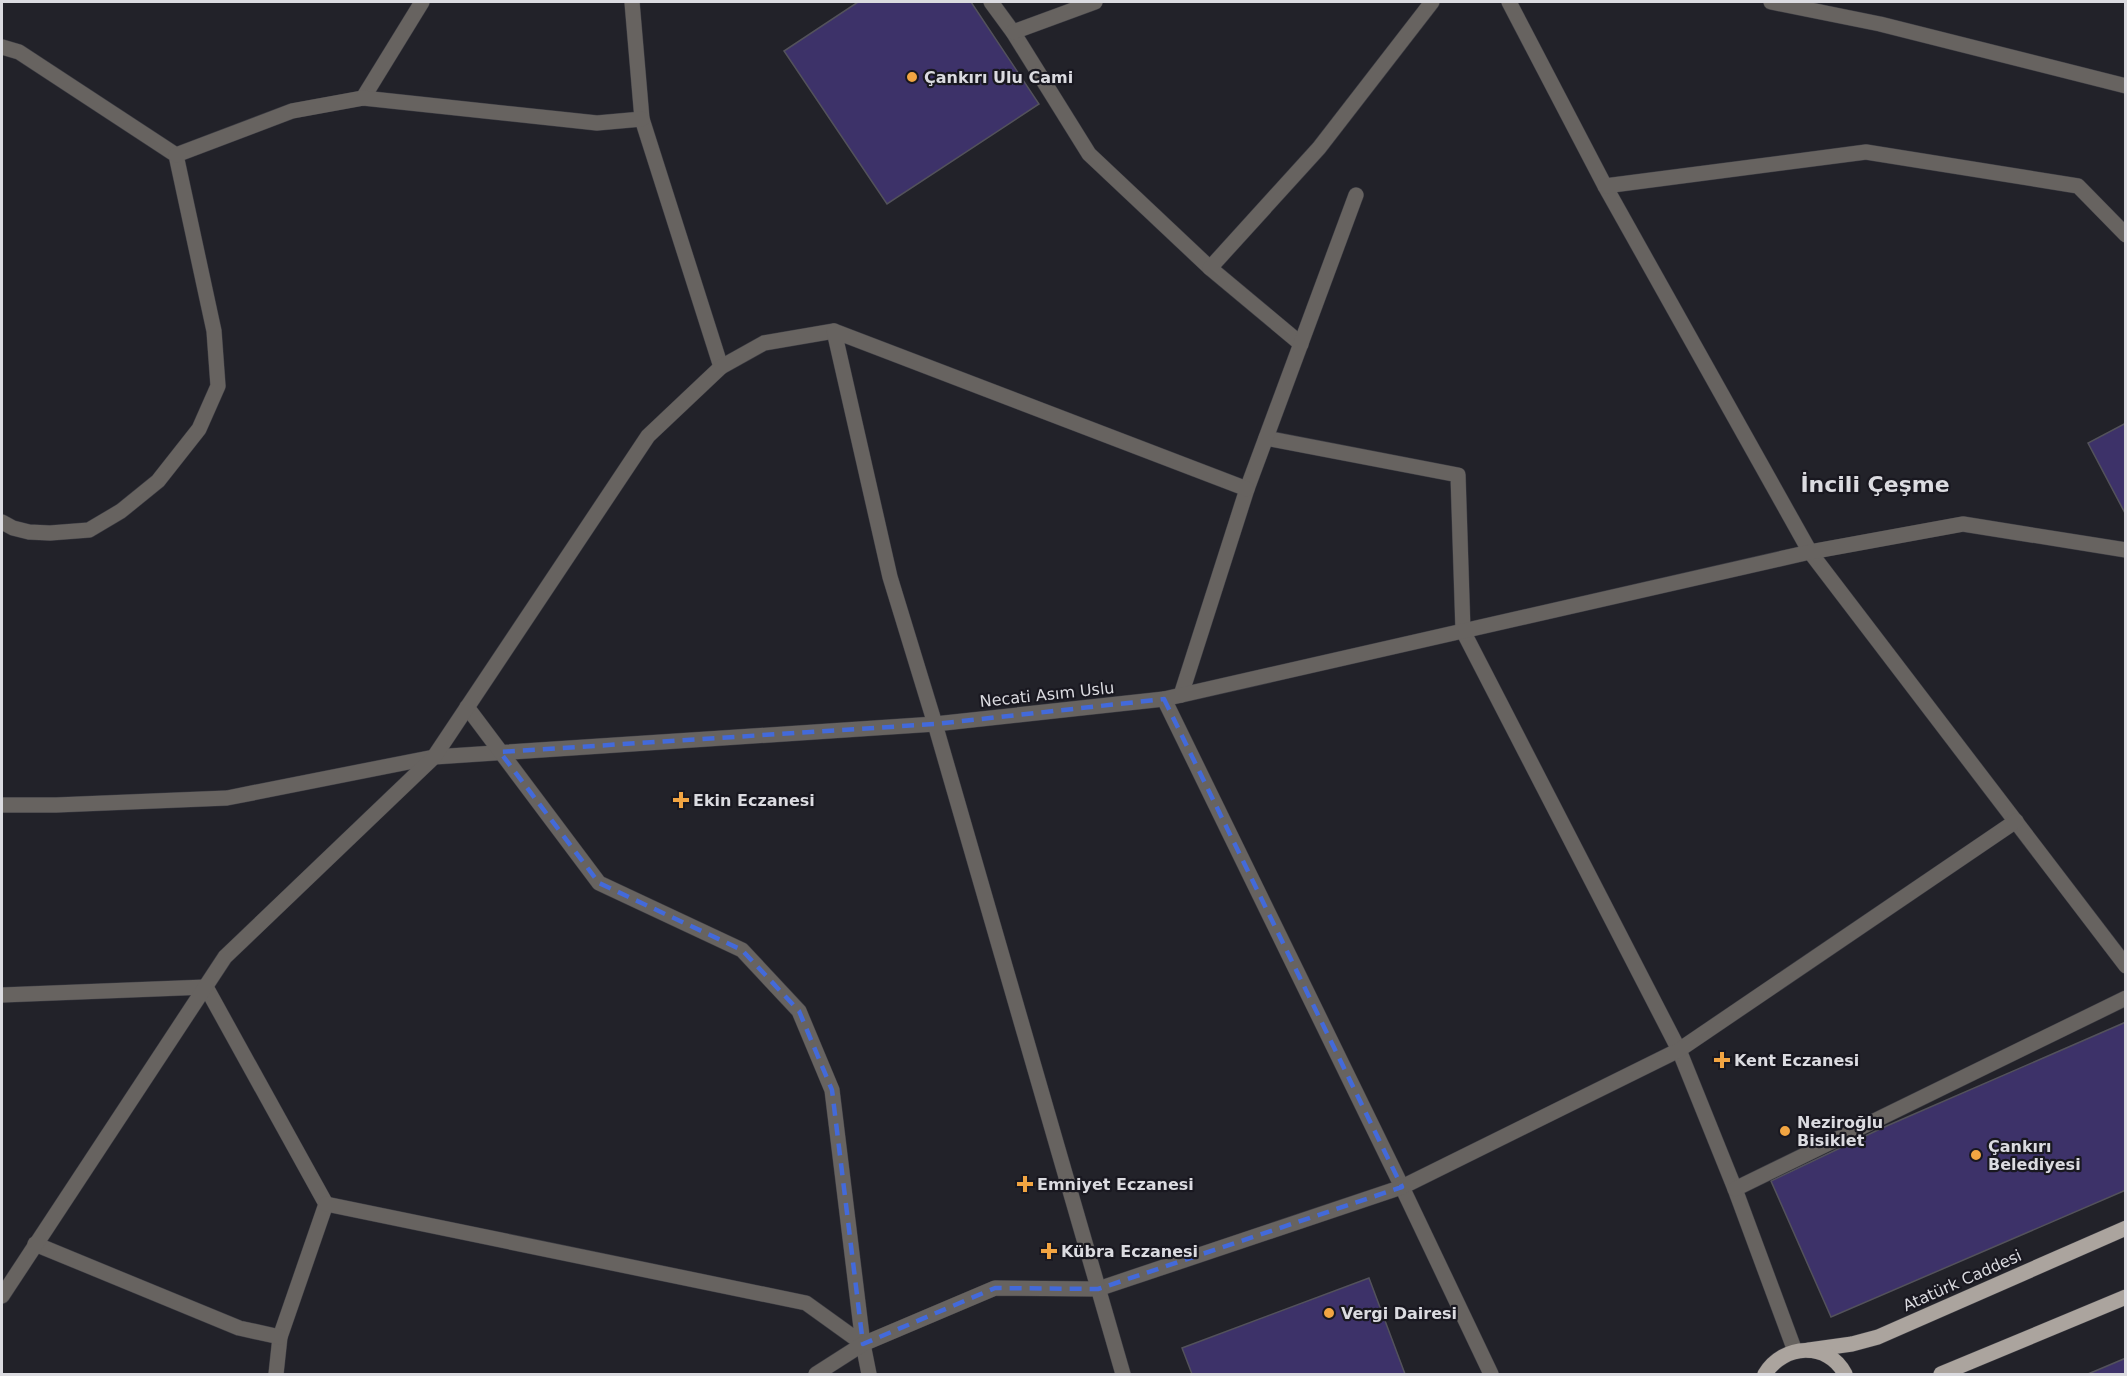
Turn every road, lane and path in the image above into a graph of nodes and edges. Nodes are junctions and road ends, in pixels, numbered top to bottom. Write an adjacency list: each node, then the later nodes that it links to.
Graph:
1 (422, 2): 11 (street)
2 (632, 2): 12 (street)
3 (991, 2): 8 (street)
4 (1095, 2): 8 (street)
5 (1432, 2): 17 (street)
6 (1509, 2): 14 (street)
7 (1772, 2): 10 (street)
8 (1012, 32): 17 (street)
9 (2, 47): 13 (street)
10 (2126, 86)
11 (363, 98): 12 (street); 13 (street)
12 (642, 119): 20 (street)
13 (176, 155): 23 (street)
14 (1605, 186): 16 (street); 25 (street)
15 (1356, 195): 19 (street)
16 (2126, 235)
17 (1210, 268): 19 (street)
18 (834, 331): 20 (street); 22 (street); 30 (street)
19 (1301, 344): 21 (street)
20 (721, 367): 29 (street)
21 (1266, 438): 22 (street); 26 (street)
22 (1246, 489): 27 (street)
23 (2, 522)
24 (2126, 550): 25 (street, Necati Asım Uslu)
25 (1810, 552): 26 (street, Necati Asım Uslu); 34 (street)
26 (1463, 631): 27 (street, Necati Asım Uslu); 39 (street)
27 (1181, 695): 28 (street, Necati Asım Uslu)
28 (1164, 699): 30 (street, Necati Asım Uslu); 40 (street)
29 (467, 707): 31 (street); 32 (street)
30 (935, 724): 31 (street, Necati Asım Uslu); 45 (street)
31 (500, 752): 32 (street, Necati Asım Uslu); 49 (street)
32 (434, 757): 33 (street, Necati Asım Uslu); 36 (street)
33 (2, 805)
34 (2016, 820): 35 (street); 39 (street)
35 (2126, 966)
36 (206, 987): 37 (street); 42 (street); 44 (street)
37 (2, 995)
38 (2126, 998): 41 (street)
39 (1678, 1050): 40 (street); 41 (street)
40 (1402, 1187): 45 (street); 55 (street)
41 (1734, 1189): 50 (street)
42 (326, 1204): 48 (street); 49 (street)
43 (2126, 1228): 50 (main road, Atatürk Caddesi)
44 (35, 1244): 46 (street); 48 (street)
45 (1098, 1289): 49 (street); 54 (street)
46 (2, 1296)
47 (2126, 1297): 59 (main road)
48 (280, 1337): 51 (street)
49 (863, 1344): 52 (street); 53 (street)
50 (1795, 1352): 56 (main road, Atatürk Caddesi); 57 (main road); 58 (main road)
51 (276, 1374)
52 (816, 1374)
53 (869, 1374)
54 (1123, 1374)
55 (1491, 1374)
56 (1750, 1374)
57 (1765, 1374)
58 (1845, 1374)
59 (1941, 1374)

